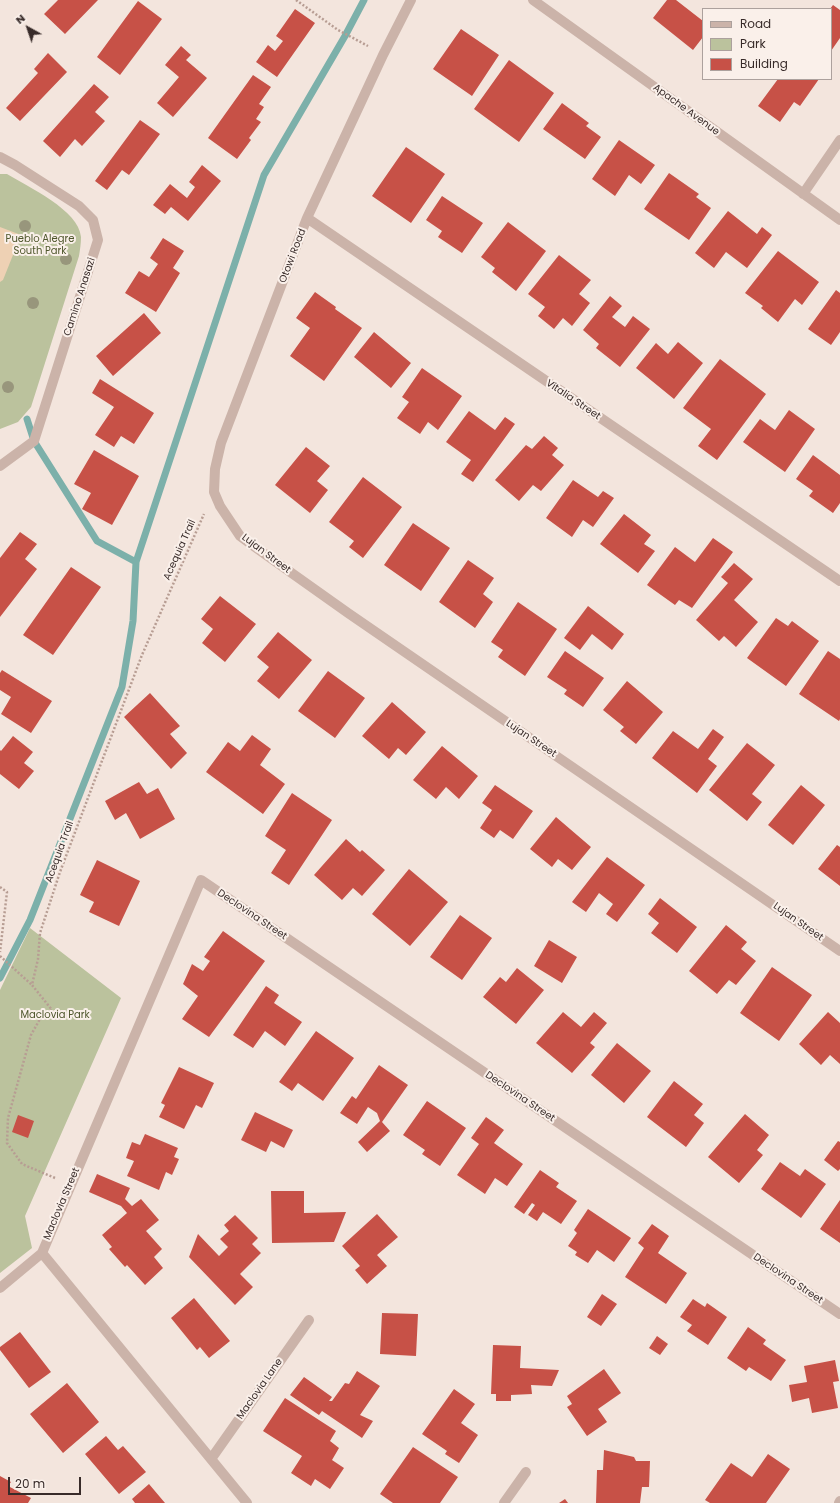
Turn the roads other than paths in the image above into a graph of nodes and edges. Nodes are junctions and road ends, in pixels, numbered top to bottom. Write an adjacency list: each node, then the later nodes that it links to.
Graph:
1 (411, 0): 6 (street, Otowi Road)
2 (533, 0): 5 (street, Apache Avenue)
3 (840, 140): 5 (street)
4 (0, 157): 8 (street, Camino Anasazi)
5 (803, 194): 7 (street, Apache Avenue)
6 (307, 218): 9 (street, Otowi Road); 10 (street, Vitalia Street)
7 (840, 220)
8 (0, 466)
9 (229, 520): 12 (street, Lujan Street)
10 (840, 582)
11 (201, 880): 13 (street, Maclovia Street); 15 (street, Declovina Street)
12 (840, 951)
13 (42, 1253): 14 (street); 17 (street, Maclovia Street)
14 (0, 1288)
15 (840, 1314)
16 (309, 1320): 17 (street, Maclovia Lane)
17 (211, 1459): 19 (street, Maclovia Street)
18 (526, 1472): 20 (street)
19 (247, 1503)
20 (504, 1503)

